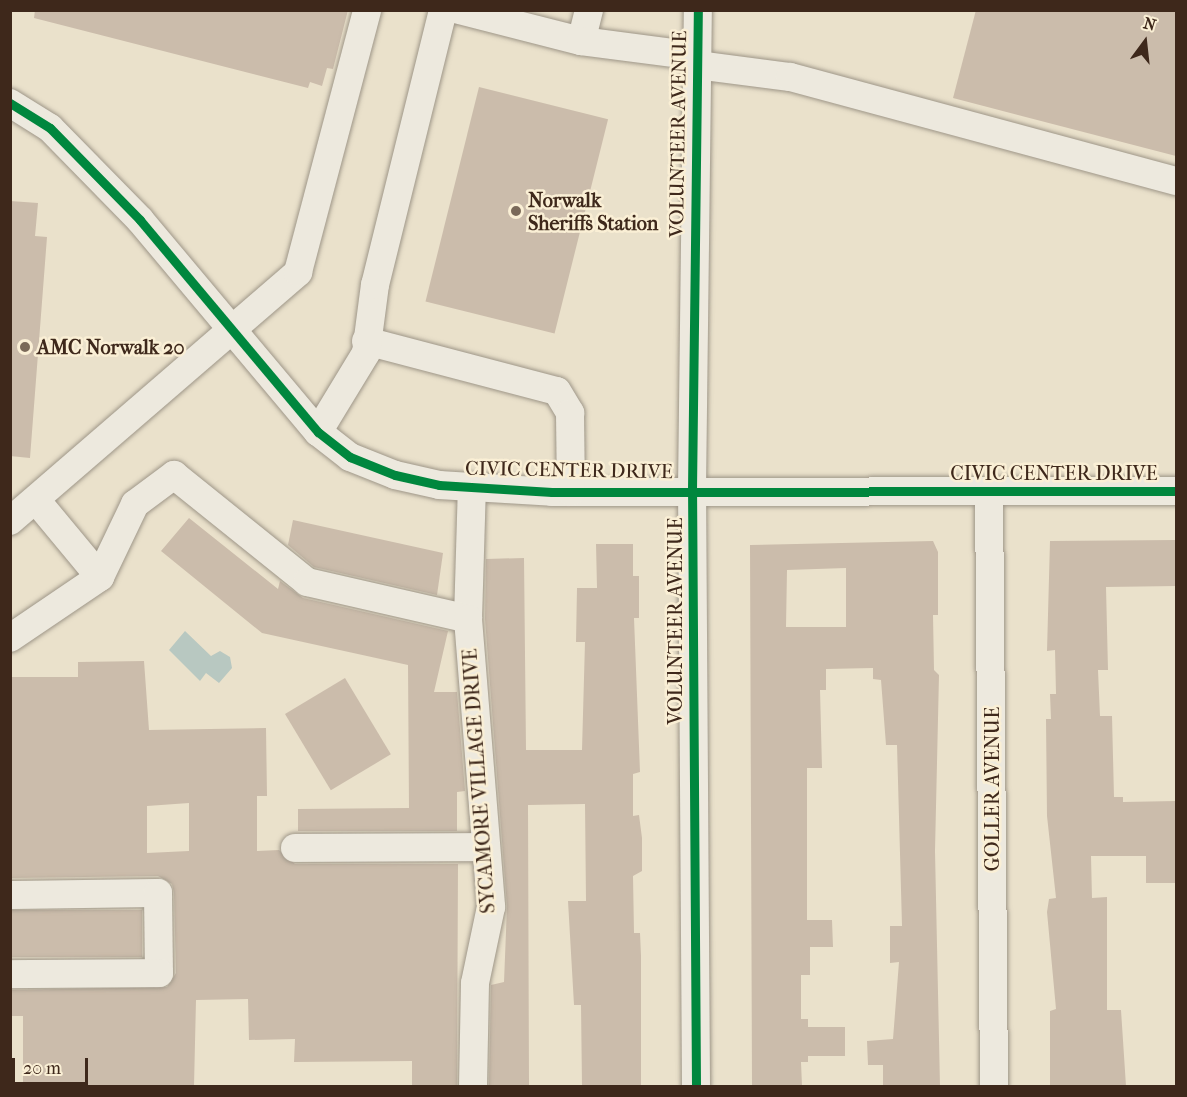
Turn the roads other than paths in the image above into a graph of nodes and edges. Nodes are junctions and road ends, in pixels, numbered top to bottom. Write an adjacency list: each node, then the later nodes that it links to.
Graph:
1 (368, 10): 10 (street)
2 (443, 10): 11 (street)
3 (459, 10): 6 (street)
4 (589, 10): 6 (street)
5 (698, 10): 7 (street, VOLUNTEER AVENUE)
6 (581, 41): 7 (street)
7 (697, 60): 9 (street); 14 (street, VOLUNTEER AVENUE)
8 (10, 103): 10 (street, CIVIC CENTER DRIVE)
9 (1176, 181)
10 (231, 333): 12 (street, CIVIC CENTER DRIVE); 18 (street)
11 (366, 341): 12 (street); 16 (street)
12 (318, 432): 13 (street, CIVIC CENTER DRIVE)
13 (472, 488): 16 (street, CIVIC CENTER DRIVE); 21 (street, SYCAMORE VILLAGE DRIVE)
14 (692, 490): 16 (street, CIVIC CENTER DRIVE); 17 (street, CIVIC CENTER DRIVE); 28 (street, VOLUNTEER AVENUE)
15 (1176, 491): 17 (street, CIVIC CENTER DRIVE)
16 (571, 492)
17 (989, 492): 29 (street, GOLLER AVENUE)
18 (36, 500): 19 (street); 20 (street)
19 (11, 520)
20 (100, 577): 21 (street); 22 (street)
21 (468, 619): 23 (street, SYCAMORE VILLAGE DRIVE)
22 (10, 638)
23 (486, 847): 24 (street); 27 (street, SYCAMORE VILLAGE DRIVE)
24 (295, 848)
25 (10, 895): 26 (street)
26 (10, 974)
27 (473, 1086)
28 (696, 1086)
29 (994, 1086)

